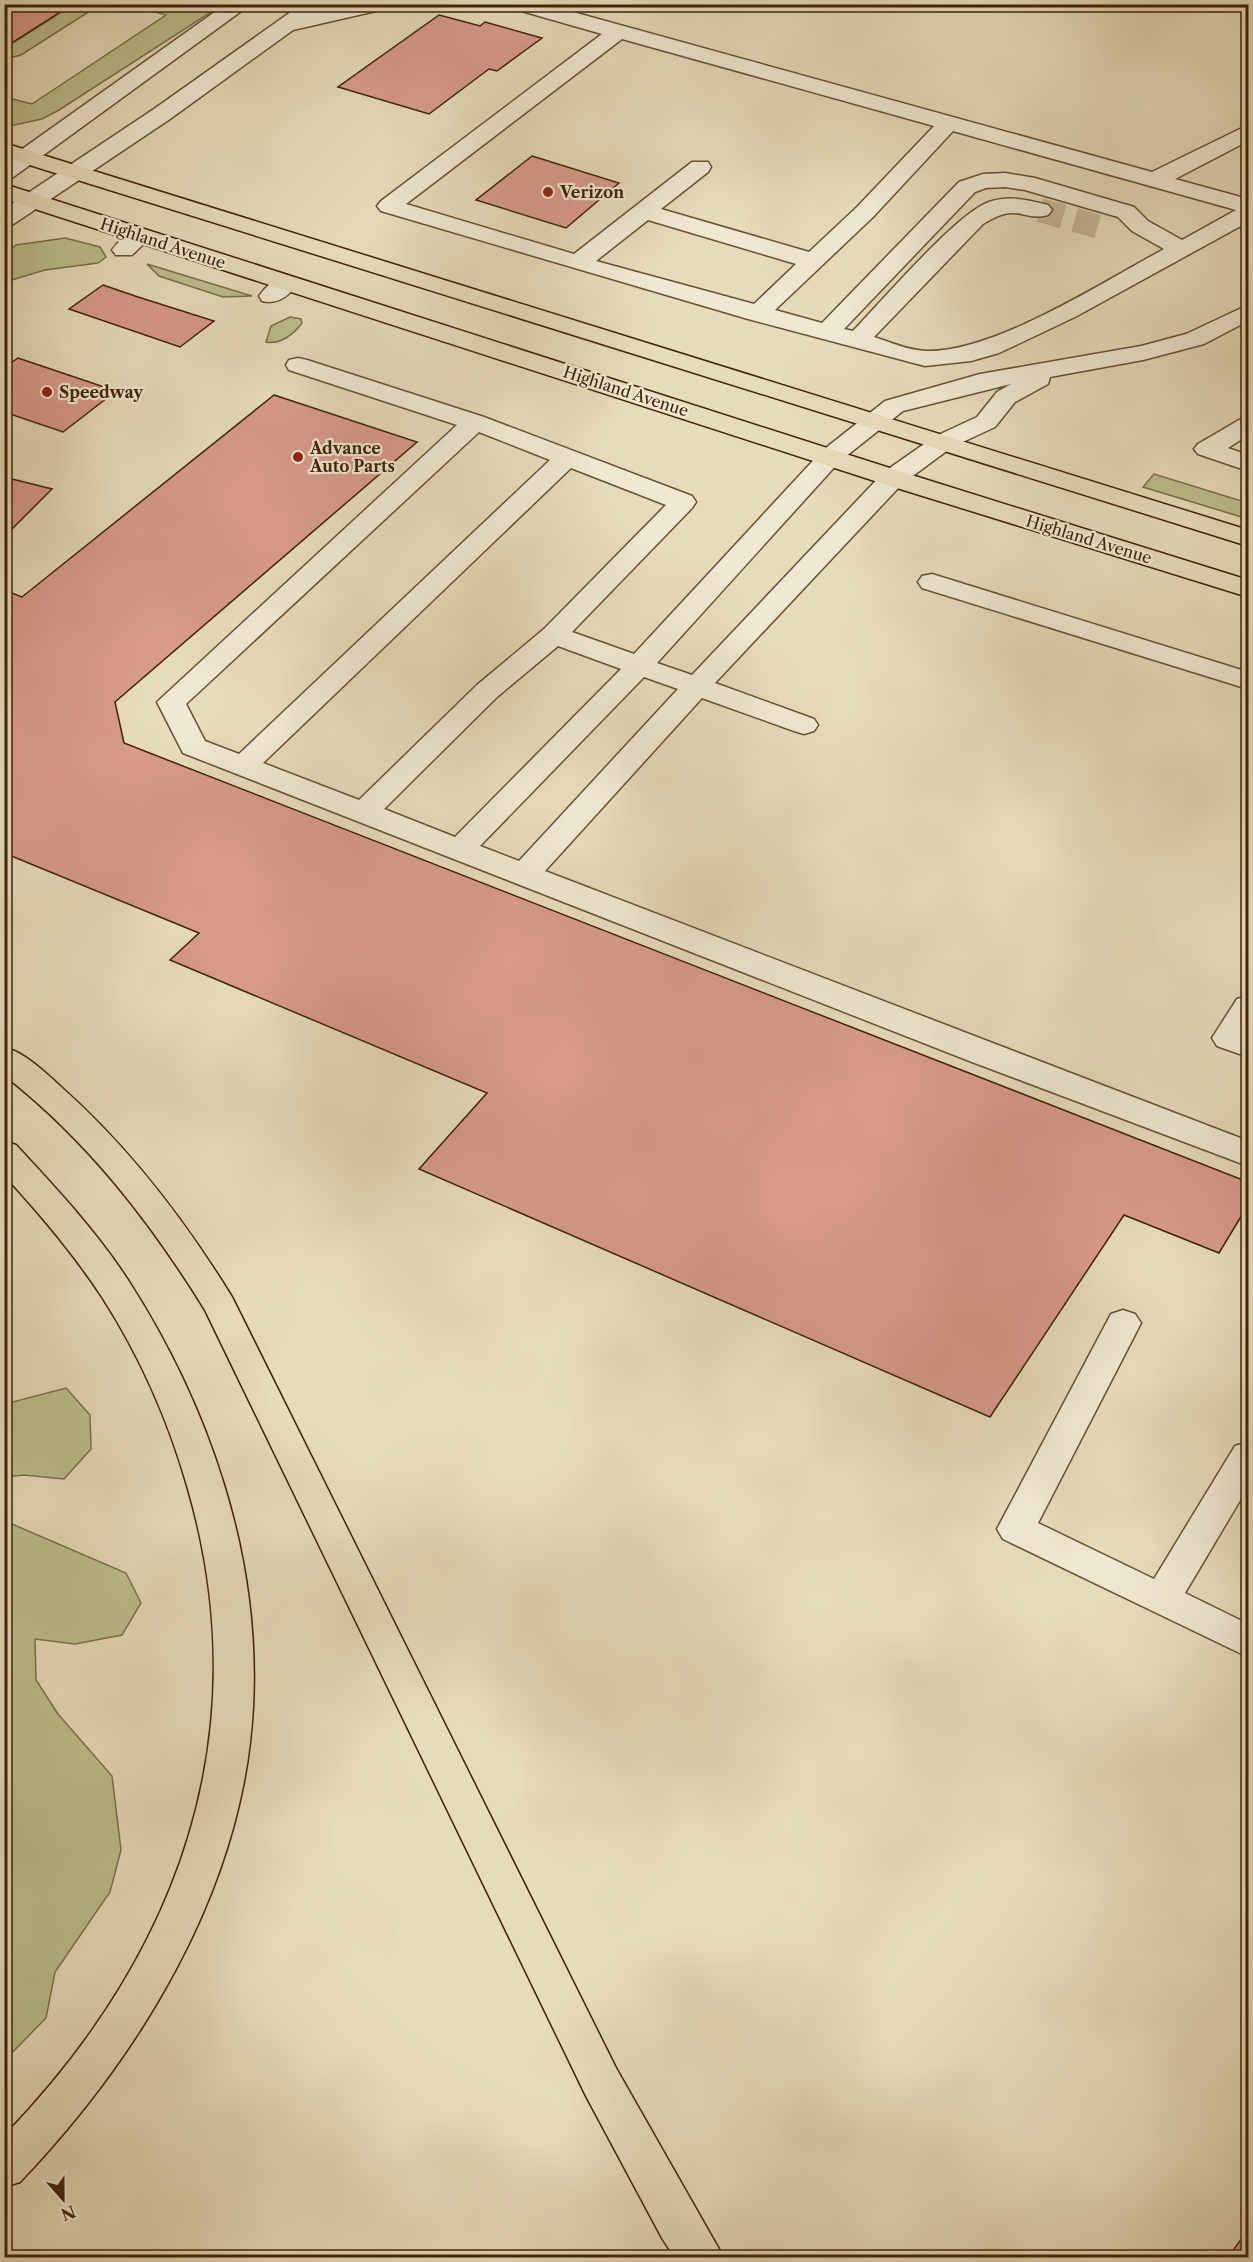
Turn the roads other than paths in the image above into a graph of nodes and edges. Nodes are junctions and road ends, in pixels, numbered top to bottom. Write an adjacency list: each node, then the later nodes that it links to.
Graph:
1 (241, 4): 9 (lane)
2 (316, 4): 5 (lane)
3 (382, 4): 5 (lane)
4 (518, 4): 6 (lane)
5 (288, 25): 11 (lane)
6 (618, 32): 7 (lane); 25 (lane)
7 (950, 122): 13 (lane); 24 (lane)
8 (1248, 132): 13 (lane)
9 (15, 153): 11 (main road); 12 (lane)
10 (700, 167): 18 (lane)
11 (76, 172): 15 (lane); 33 (main road)
12 (4, 173)
13 (1155, 180): 16 (lane)
14 (4, 191): 15 (main road, Highland Avenue)
15 (33, 200): 20 (lane); 36 (main road, Highland Avenue)
16 (1248, 206)
17 (1040, 210): 29 (lane)
18 (643, 211): 24 (lane); 25 (lane)
19 (1248, 213): 23 (lane)
20 (4, 220)
21 (1140, 226): 22 (lane); 23 (lane); 28 (lane)
22 (1103, 228)
23 (1183, 250): 29 (lane)
24 (813, 261): 27 (lane)
25 (578, 263): 27 (lane)
26 (1248, 312): 31 (lane)
27 (758, 314): 28 (lane)
28 (826, 333): 29 (lane)
29 (856, 342)
30 (298, 365): 32 (lane)
31 (1056, 369): 33 (lane); 35 (lane)
32 (475, 422): 37 (lane); 48 (lane)
33 (875, 422): 35 (main road); 36 (lane)
34 (1248, 425): 38 (lane)
35 (943, 442): 39 (lane); 40 (main road)
36 (831, 456): 39 (main road, Highland Avenue); 44 (lane)
37 (567, 458): 43 (lane); 48 (lane)
38 (1248, 463)
39 (893, 478): 42 (main road, Highland Avenue); 46 (lane)
40 (1248, 538)
41 (932, 582): 45 (lane)
42 (1248, 589)
43 (554, 635): 44 (lane); 49 (lane)
44 (640, 665): 46 (lane); 50 (lane)
45 (1248, 681)
46 (698, 685): 47 (lane); 51 (lane)
47 (804, 724)
48 (243, 766): 49 (lane)
49 (364, 812): 50 (lane)
50 (461, 848): 51 (lane)
51 (525, 874): 56 (lane)
52 (1248, 1007): 53 (lane)
53 (1248, 1046)
54 (4, 1058): 62 (main road)
55 (4, 1153): 61 (main road)
56 (1248, 1154)
57 (1123, 1323): 59 (lane)
58 (1248, 1456): 59 (lane)
59 (1162, 1599): 60 (lane)
60 (1248, 1641)
61 (4, 2167)
62 (702, 2258)

